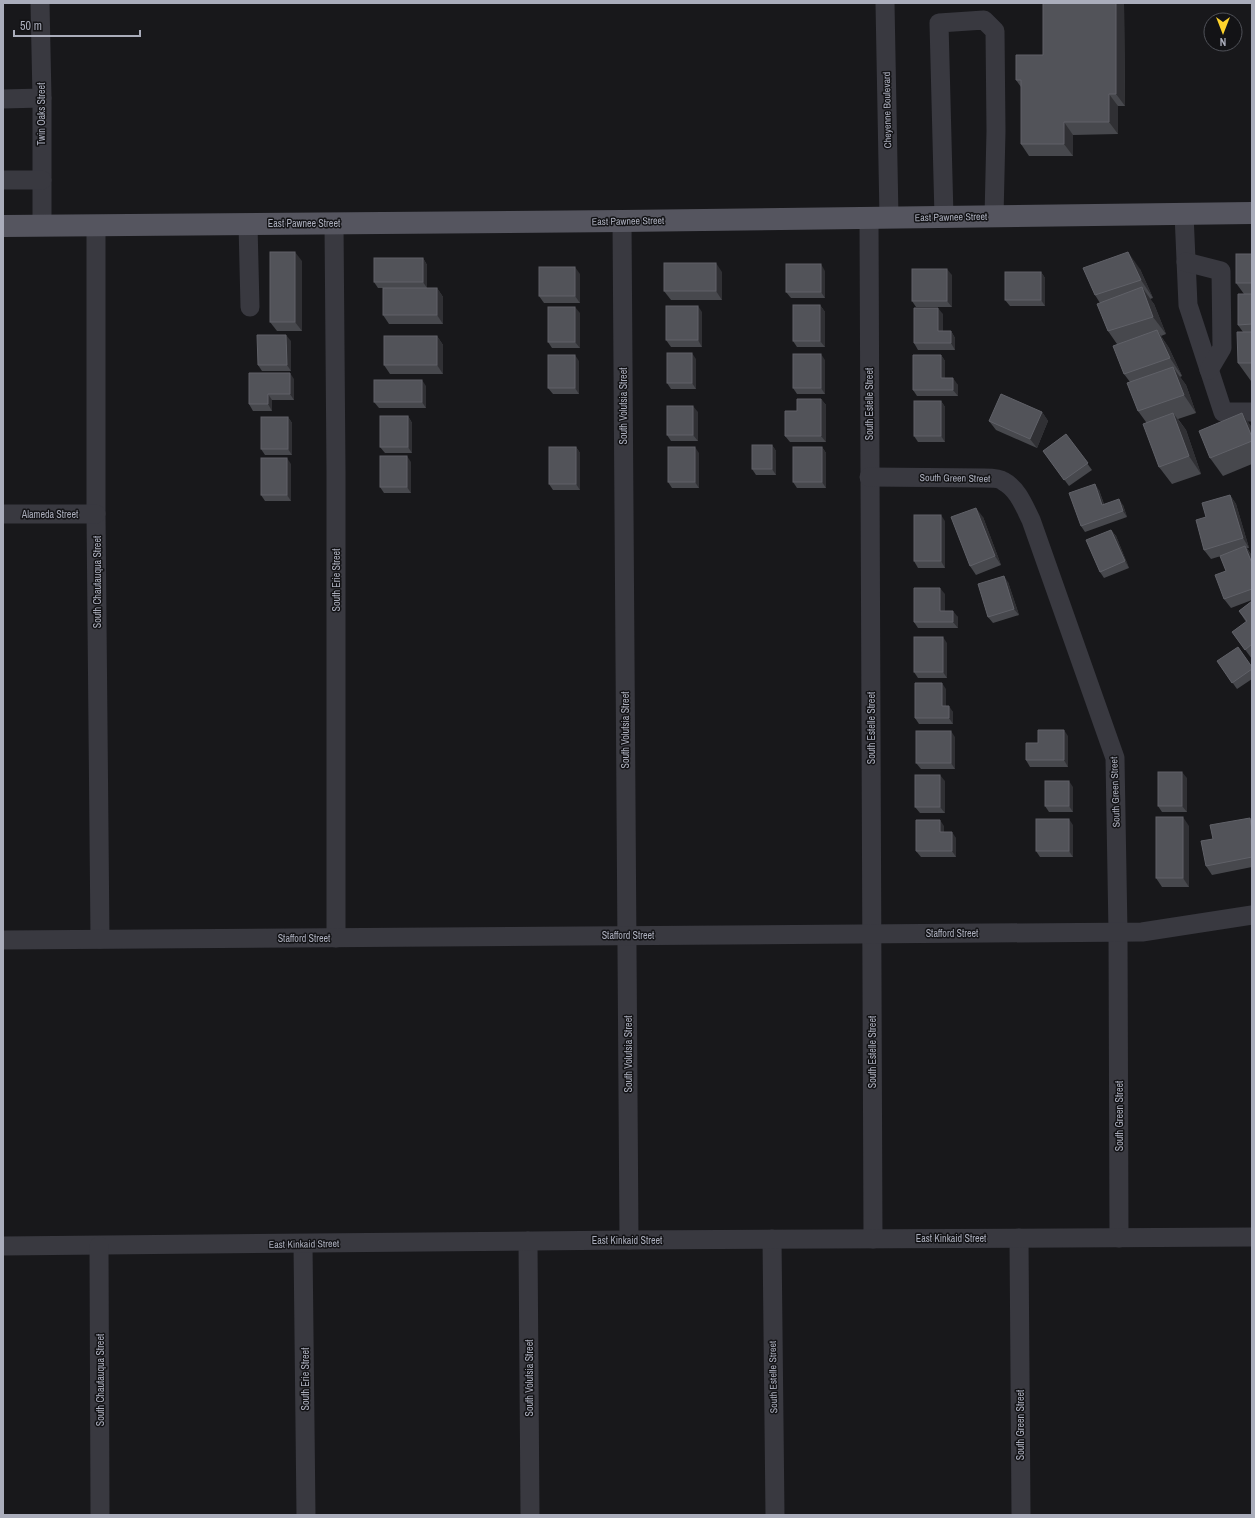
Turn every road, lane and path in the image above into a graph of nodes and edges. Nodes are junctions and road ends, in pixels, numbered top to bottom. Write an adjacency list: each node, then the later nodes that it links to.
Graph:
1 (40, 3): 3 (street, Twin Oaks Street)
2 (885, 3): 11 (street, Cheyenne Boulevard)
3 (42, 98): 4 (street); 6 (street, Twin Oaks Street)
4 (3, 99)
5 (3, 180): 6 (street)
6 (42, 180): 17 (street, Twin Oaks Street)
7 (1184, 214): 8 (main road, East Pawnee Street); 9 (main road, East Pawnee Street); 18 (street)
8 (1252, 214)
9 (994, 216): 10 (main road, East Pawnee Street); 10 (street)
10 (944, 217): 11 (main road, East Pawnee Street)
11 (879, 218): 12 (main road, East Pawnee Street); 22 (street, South Estelle Street)
12 (622, 221): 13 (main road, East Pawnee Street); 28 (street, South Volutsia Street)
13 (334, 223): 14 (main road, East Pawnee Street); 29 (street, South Erie Street)
14 (248, 224): 15 (main road, East Pawnee Street); 19 (street)
15 (96, 225): 17 (main road, East Pawnee Street); 24 (street, South Chautauqua Street)
16 (3, 226): 17 (main road, East Pawnee Street)
17 (42, 226)
18 (1186, 262): 20 (street); 20 (street)
19 (250, 307)
20 (1209, 370): 21 (street)
21 (1252, 412)
22 (869, 478): 26 (street, South Green Street); 27 (street, South Estelle Street)
23 (3, 514): 24 (street, Alameda Street)
24 (96, 514): 30 (street, South Chautauqua Street)
25 (1252, 915): 26 (street, Stafford Street)
26 (1118, 932): 27 (street, Stafford Street); 34 (street, South Green Street)
27 (872, 933): 28 (street, Stafford Street); 36 (street, South Estelle Street)
28 (627, 936): 29 (street, Stafford Street); 37 (street, South Volutsia Street)
29 (336, 938): 30 (street, Stafford Street)
30 (100, 939): 31 (street, Stafford Street)
31 (3, 940)
32 (1252, 1237): 34 (street, East Kinkaid Street)
33 (1019, 1238): 34 (street, East Kinkaid Street); 36 (street, East Kinkaid Street); 46 (street, South Green Street)
34 (1119, 1238)
35 (772, 1239): 36 (street, East Kinkaid Street); 37 (street, East Kinkaid Street); 45 (street, South Estelle Street)
36 (873, 1239)
37 (628, 1240): 38 (street, East Kinkaid Street)
38 (528, 1241): 39 (street, East Kinkaid Street); 44 (street, South Volutsia Street)
39 (303, 1244): 41 (street, East Kinkaid Street); 43 (street, South Erie Street)
40 (3, 1246): 41 (street, East Kinkaid Street)
41 (99, 1246): 42 (street, South Chautauqua Street)
42 (100, 1515)
43 (306, 1515)
44 (530, 1515)
45 (775, 1515)
46 (1020, 1515)

